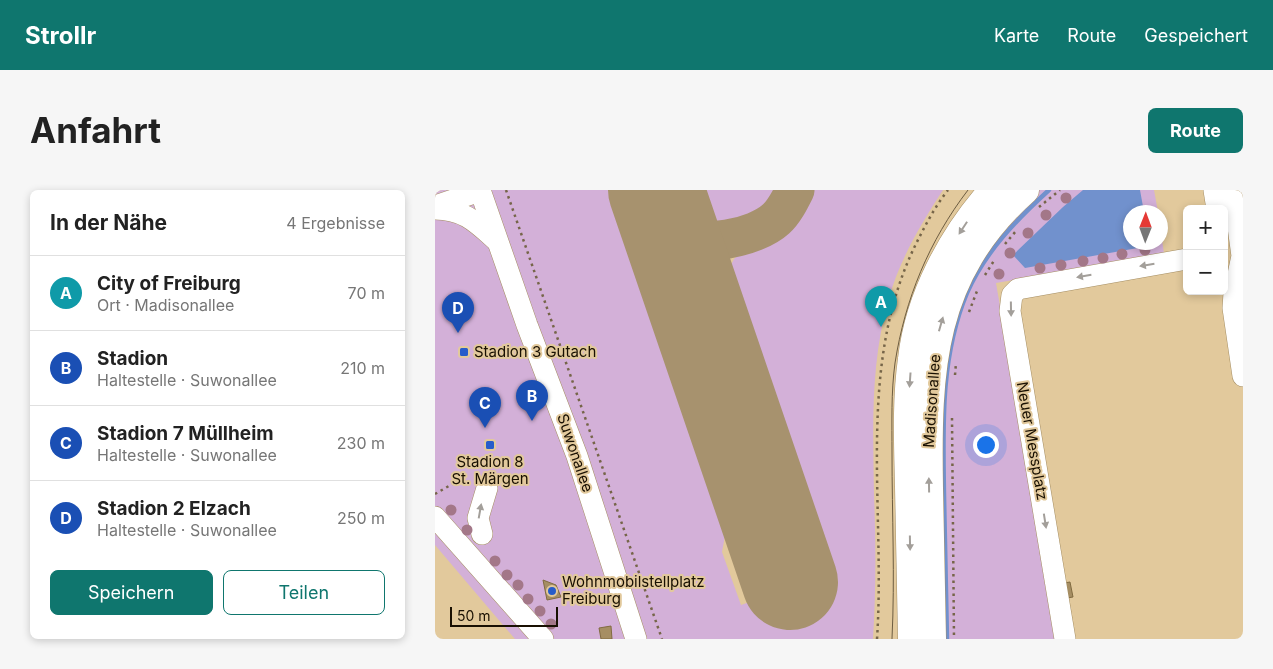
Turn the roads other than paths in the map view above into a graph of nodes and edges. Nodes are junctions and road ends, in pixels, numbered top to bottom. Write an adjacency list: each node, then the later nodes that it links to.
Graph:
1 (993, 190): 17 (main road, Madisonallee, one-way to 17)
2 (1214, 190): 6 (street)
3 (1233, 190): 10 (street)
4 (480, 191): 7 (street); 8 (street, Suwonallee)
5 (1031, 200): 18 (main road, Madisonallee, one-way to 5)
6 (1216, 205)
7 (435, 207): 8 (street, Suwonallee)
8 (497, 241): 16 (street, Suwonallee)
9 (1183, 260): 19 (street, Neuer Messplatz, one-way to 19)
10 (1227, 300): 11 (street)
11 (1243, 376)
12 (487, 488): 14 (street, one-way to 12)
13 (435, 517): 15 (street)
14 (482, 534)
15 (543, 639)
16 (636, 639)
17 (912, 639)
18 (932, 639)
19 (1065, 639)

